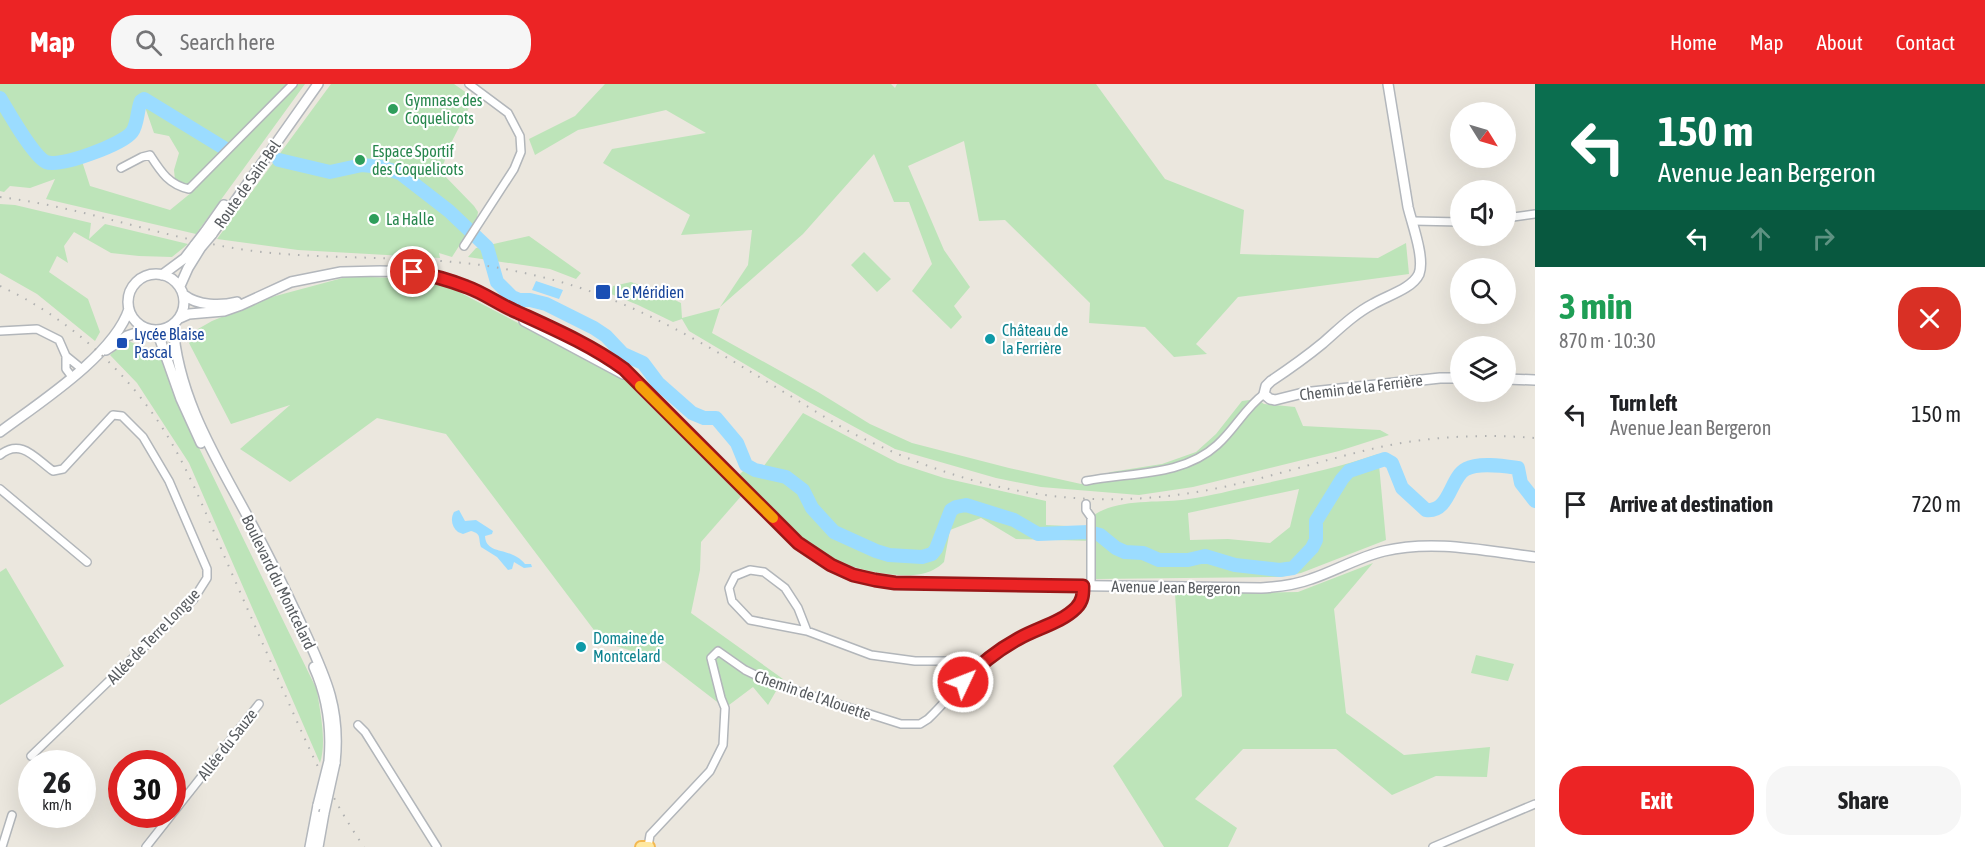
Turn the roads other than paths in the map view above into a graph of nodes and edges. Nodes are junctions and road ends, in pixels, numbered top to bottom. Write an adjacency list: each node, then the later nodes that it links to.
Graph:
1 (293, 84): 6 (street)
2 (312, 84): 11 (street, Route de Sain-Bel)
3 (318, 84): 11 (street, Route de Sain-Bel)
4 (469, 84): 13 (street)
5 (1388, 84): 9 (street)
6 (121, 168)
7 (1535, 214): 8 (street)
8 (1516, 217)
9 (1413, 221): 10 (street); 27 (street)
10 (1450, 222)
11 (208, 233): 12 (street, Route de Sain-Bel, bridge)
12 (198, 246): 14 (street, Route de Sain-Bel); 15 (street, Route de Sain-Bel)
13 (464, 246)
14 (162, 275): 15 (street); 17 (street)
15 (182, 291): 16 (street, Avenue Jean Bergeron); 18 (street)
16 (257, 296): 18 (street, Avenue Jean Bergeron); 35 (street, Avenue Jean Bergeron)
17 (129, 309): 19 (street); 22 (street)
18 (176, 322): 19 (street); 41 (street, Boulevard du Montcelard)
19 (152, 330): 22 (street); 41 (street, Boulevard du Montcelard)
20 (0, 331): 21 (street)
21 (66, 356): 22 (street); 23 (street)
22 (86, 365): 23 (street)
23 (72, 377): 28 (street)
24 (1450, 378): 27 (street, Chemin de la Ferrière)
25 (1516, 379): 26 (street)
26 (1535, 380)
27 (1264, 394): 30 (street)
28 (0, 432)
29 (0, 454): 40 (street, Allée de Terre Longue)
30 (1086, 481)
31 (0, 489): 34 (street)
32 (1086, 504): 35 (street)
33 (1535, 557): 35 (street, Avenue Jean Bergeron)
34 (87, 562)
35 (1087, 586): 37 (street, Chemin de l'Alouette)
36 (807, 631): 36 (street); 37 (street)
37 (977, 668): 52 (street, Chemin de l'Alouette)
38 (259, 704): 42 (street, Allée du Sauze)
39 (358, 725): 50 (street)
40 (37, 750)
41 (332, 762): 48 (street, Boulevard du Montcelard, bridge); 49 (street, Boulevard du Montcelard, bridge)
42 (186, 796)
43 (1535, 804): 53 (street)
44 (12, 815): 46 (street)
45 (161, 828): 47 (street, Allée du Sauze)
46 (2, 847)
47 (146, 847)
48 (310, 847)
49 (318, 847)
50 (437, 847)
51 (641, 847): 52 (main road)
52 (649, 847)
53 (1433, 847)

